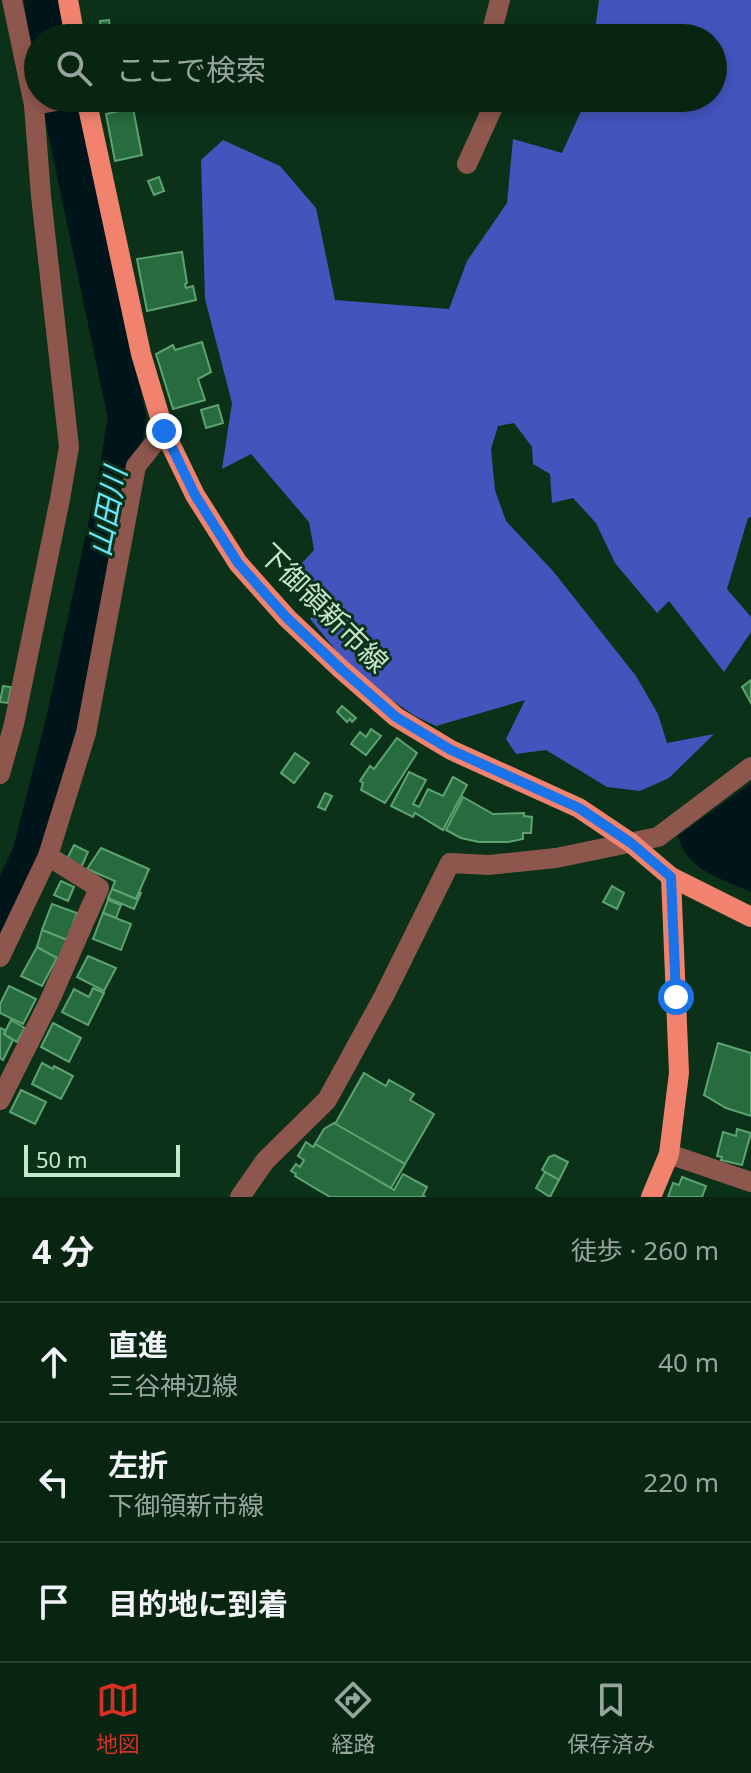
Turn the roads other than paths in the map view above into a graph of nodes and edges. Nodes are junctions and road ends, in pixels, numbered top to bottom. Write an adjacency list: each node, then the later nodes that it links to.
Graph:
1 (12, 0): 6 (street)
2 (68, 0): 4 (main road)
3 (500, 0): 5 (street)
4 (72, 24)
5 (494, 24)
6 (24, 28)
7 (54, 112): 13 (street)
8 (89, 112): 11 (main road, 下御領新市線)
9 (491, 112): 10 (street)
10 (467, 164)
11 (164, 431): 14 (main road, 下御領新市線); 15 (street)
12 (751, 767): 14 (street)
13 (0, 774)
14 (631, 843): 16 (main road, 下御領新市線); 22 (street)
15 (48, 856): 18 (street); 19 (street)
16 (671, 877): 17 (main road, 下御領新市線); 20 (main road)
17 (751, 917)
18 (0, 957)
19 (0, 1100)
20 (669, 1154): 21 (street); 23 (main road)
21 (751, 1182)
22 (240, 1197)
23 (651, 1197)

